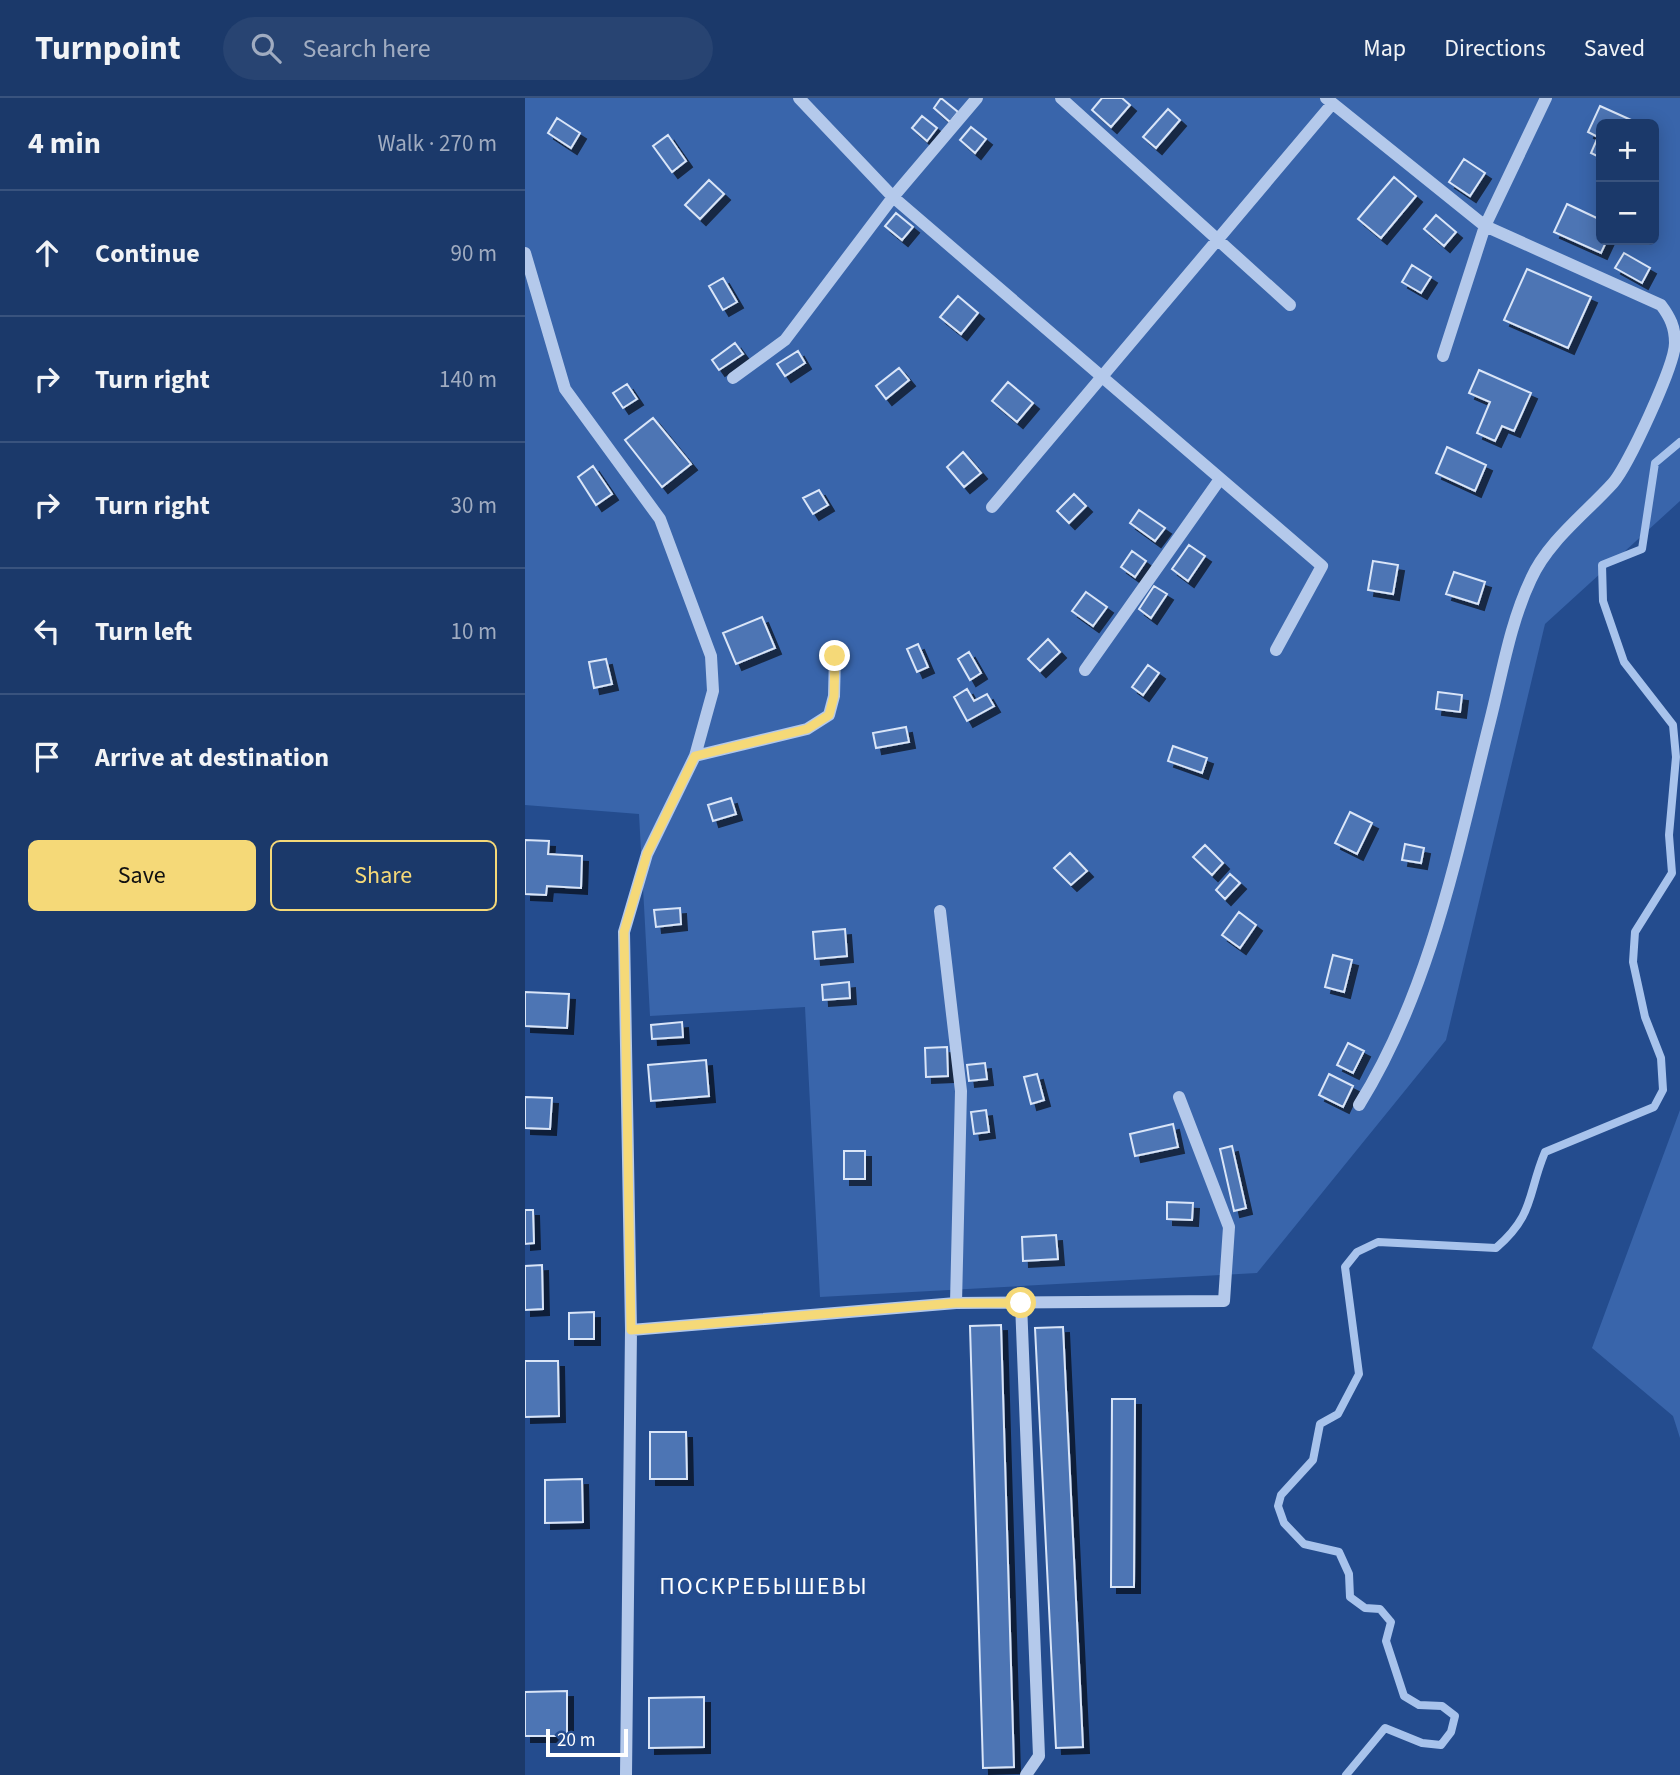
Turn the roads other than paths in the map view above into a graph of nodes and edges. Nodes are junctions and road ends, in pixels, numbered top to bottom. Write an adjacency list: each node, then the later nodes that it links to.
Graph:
1 (799, 98): 6 (street)
2 (977, 98): 6 (street)
3 (1061, 98): 8 (street)
4 (1546, 98): 7 (street)
5 (1329, 101): 7 (street); 8 (street)
6 (893, 197): 12 (street); 13 (street)
7 (1485, 226): 11 (street); 22 (street)
8 (1217, 239): 10 (street); 12 (street)
9 (525, 253): 19 (street)
10 (1290, 305)
11 (1443, 356)
12 (1104, 375): 14 (street); 15 (street)
13 (733, 378)
14 (1220, 479): 16 (street); 18 (street)
15 (992, 507)
16 (1276, 650)
17 (835, 656): 19 (street)
18 (1085, 670)
19 (695, 756): 25 (street)
20 (940, 911): 23 (street)
21 (1179, 1097): 24 (street)
22 (1359, 1105)
23 (955, 1303): 24 (street); 25 (street)
24 (1021, 1303): 27 (street)
25 (631, 1330): 26 (street)
26 (626, 1775)
27 (1026, 1775)

